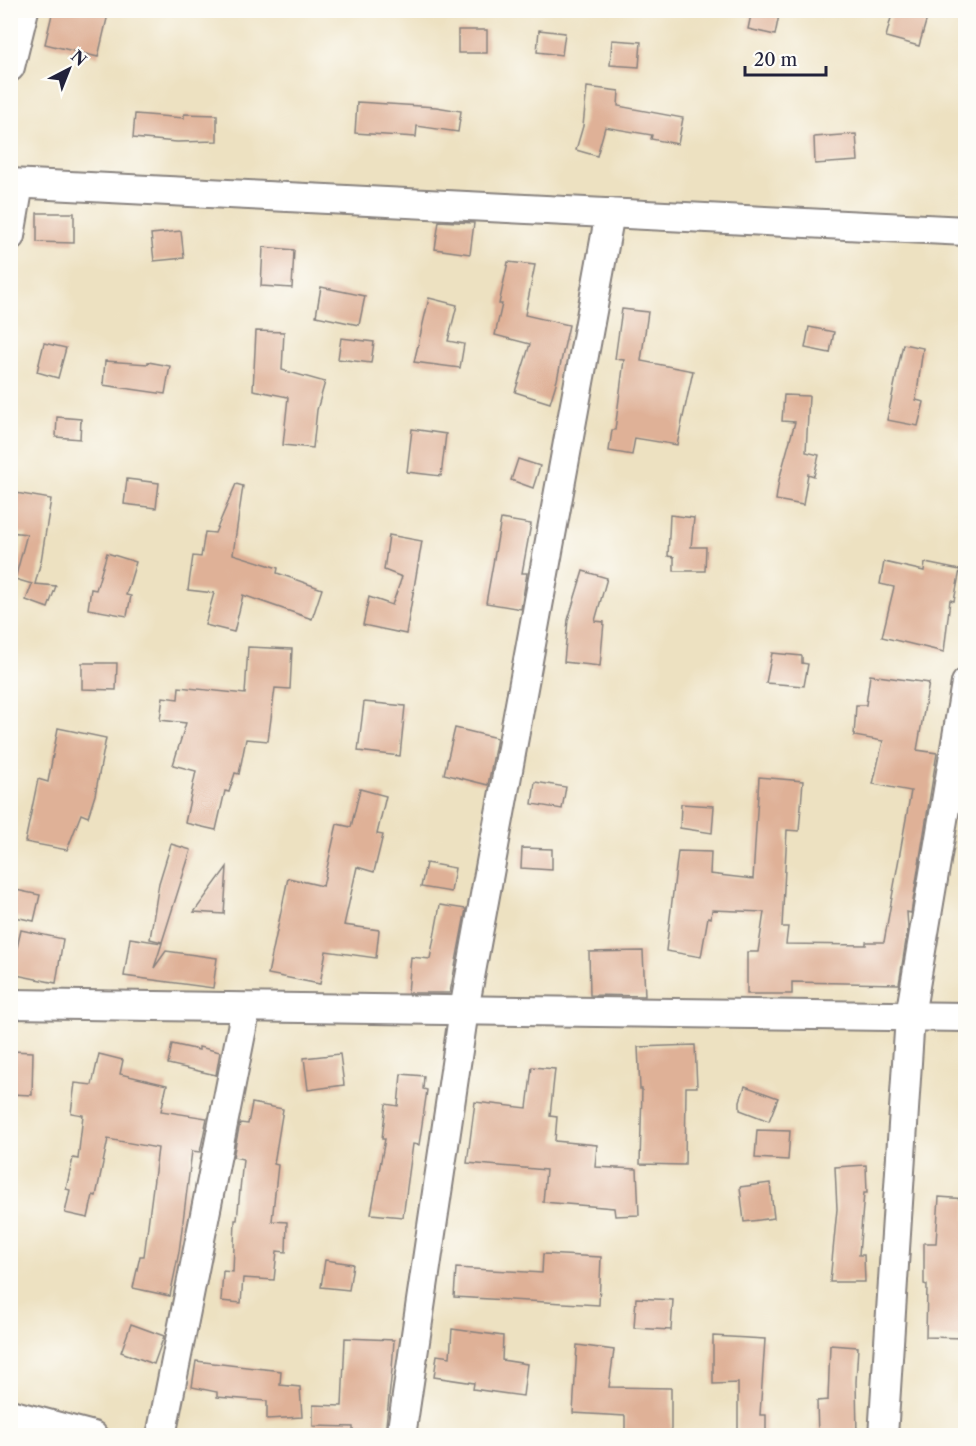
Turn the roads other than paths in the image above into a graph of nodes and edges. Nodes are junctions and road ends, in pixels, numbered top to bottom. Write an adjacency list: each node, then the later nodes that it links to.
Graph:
1 (24, 10): 2 (street)
2 (10, 67)
3 (15, 183): 4 (street); 6 (street)
4 (610, 213): 5 (street); 10 (street)
5 (966, 231)
6 (10, 236)
7 (966, 683): 11 (street)
8 (10, 1004): 9 (street)
9 (246, 1008): 10 (street); 15 (street)
10 (464, 1010): 11 (street); 16 (street)
11 (910, 1016): 12 (street); 17 (street)
12 (966, 1017)
13 (10, 1414): 14 (street)
14 (93, 1436)
15 (161, 1436)
16 (401, 1436)
17 (883, 1436)

